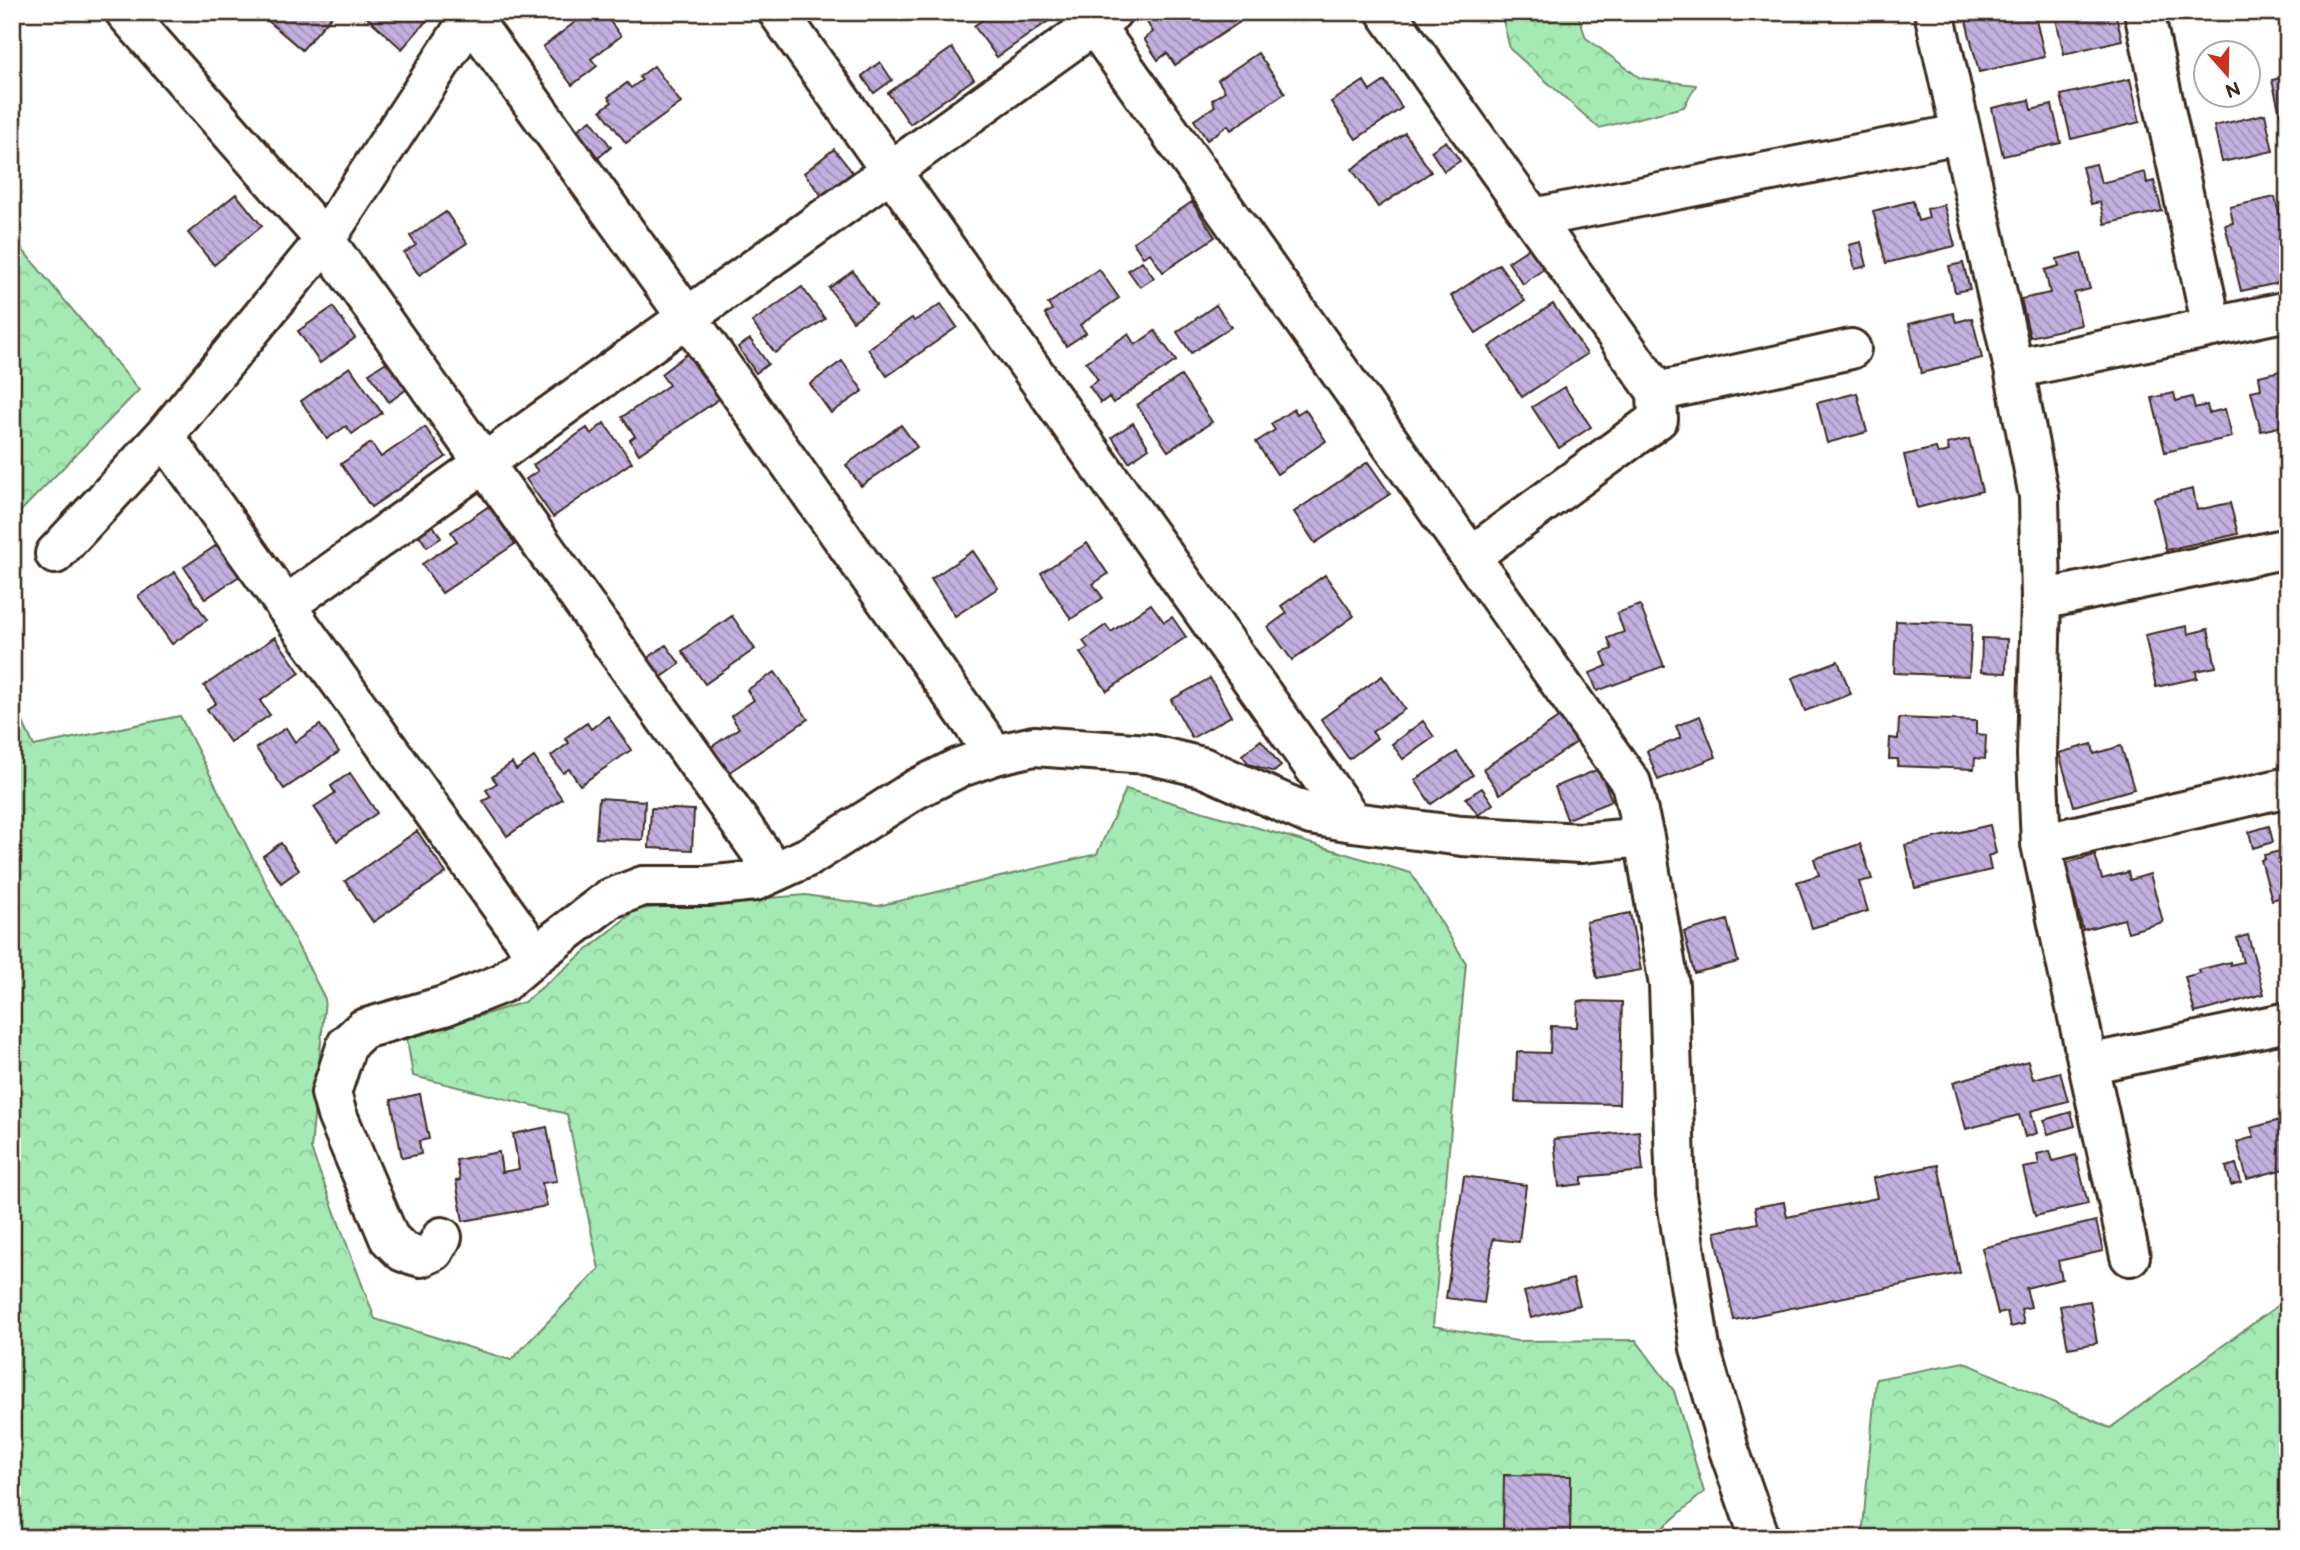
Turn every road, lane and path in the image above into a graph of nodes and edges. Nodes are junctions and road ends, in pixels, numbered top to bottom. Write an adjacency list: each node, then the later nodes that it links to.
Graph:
1 (125, 12): 11 (street)
2 (778, 12): 9 (street)
3 (1387, 12): 10 (street)
4 (1934, 12): 8 (street)
5 (2144, 12): 14 (street)
6 (473, 15): 11 (street); 13 (street)
7 (1097, 17): 9 (street); 22 (street)
8 (1960, 134): 10 (street); 16 (street)
9 (890, 172): 13 (street); 27 (street)
10 (1533, 218): 17 (street)
11 (325, 240): 18 (street); 19 (street)
12 (2288, 311): 14 (street)
13 (687, 317): 19 (street); 25 (street)
14 (2212, 327): 16 (street)
15 (1851, 349): 17 (street)
16 (2014, 369): 23 (street)
17 (1657, 392): 22 (street)
18 (164, 436): 21 (street); 24 (street)
19 (484, 463): 24 (street); 30 (street)
20 (2288, 548): 23 (street)
21 (55, 554)
22 (1471, 556): 28 (street)
23 (2040, 600): 29 (street)
24 (285, 606): 31 (street)
25 (995, 755): 27 (street); 30 (street)
26 (2288, 788): 29 (street)
27 (1353, 822): 28 (street)
28 (1644, 837): 36 (street)
29 (2041, 844): 33 (street)
30 (775, 872): 31 (street)
31 (536, 955): 34 (street)
32 (2288, 1022): 33 (street)
33 (2088, 1064): 35 (street)
34 (442, 1237)
35 (2130, 1256)
36 (1760, 1538)

